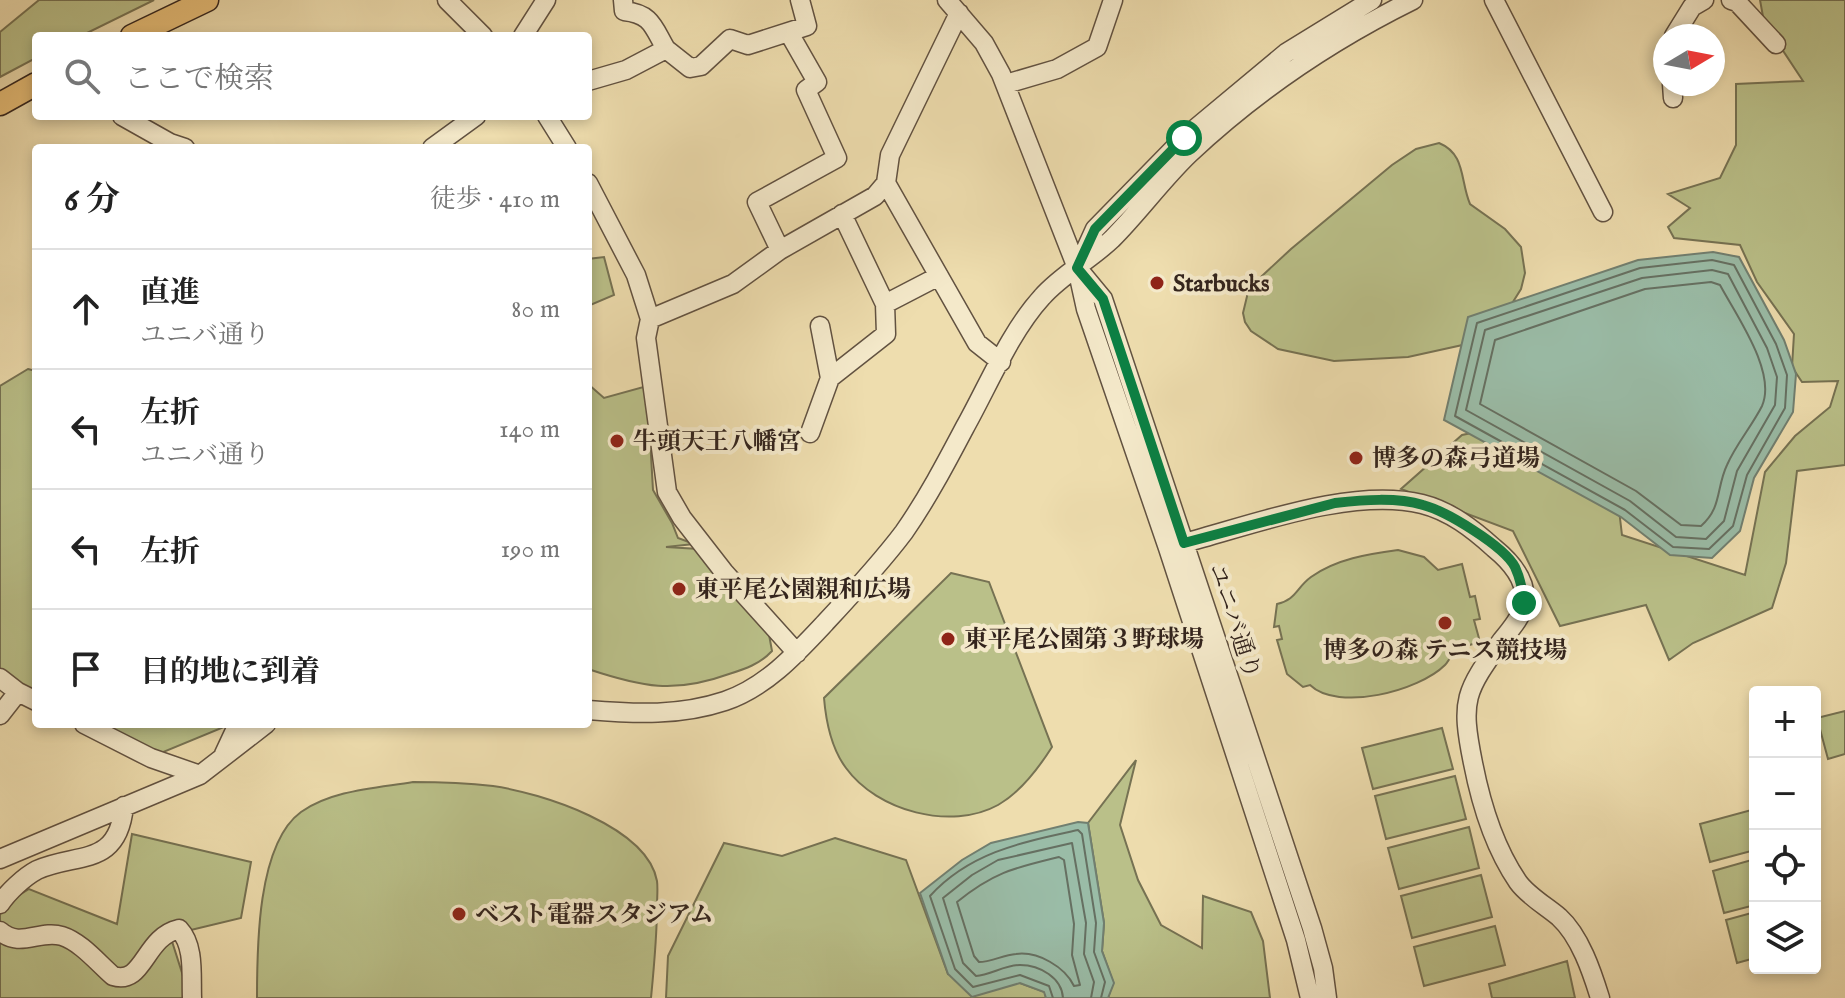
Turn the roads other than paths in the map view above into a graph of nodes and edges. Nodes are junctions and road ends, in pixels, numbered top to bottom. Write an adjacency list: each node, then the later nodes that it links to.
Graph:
1 (207, 0): 14 (main road)
2 (447, 0): 15 (street)
3 (546, 0): 16 (street)
4 (623, 0): 19 (street)
5 (800, 0): 17 (street)
6 (1113, 0): 21 (street)
7 (1372, 0): 35 (street)
8 (1413, 0): 35 (street)
9 (1494, 0): 32 (street)
10 (1704, 0): 13 (street)
11 (1731, 0): 18 (street)
12 (953, 6): 21 (street); 30 (street)
13 (1681, 24)
14 (140, 32)
15 (479, 32)
16 (526, 32)
17 (789, 33): 19 (street); 34 (street)
18 (1776, 44)
19 (666, 49): 20 (street)
20 (592, 80)
21 (1006, 84): 35 (street)
22 (32, 86): 23 (main road)
23 (0, 104)
24 (129, 120): 27 (street)
25 (470, 120): 28 (street)
26 (550, 120): 29 (street)
27 (173, 144)
28 (438, 144)
29 (564, 144)
30 (886, 183): 33 (street); 36 (street)
31 (592, 191): 38 (street)
32 (1603, 212)
33 (842, 214): 34 (street); 37 (street)
34 (780, 250): 38 (street)
35 (1077, 268): 40 (street); 43 (street, ユニバ通り); 60 (street, ユニバ通り)
36 (939, 276): 37 (street); 40 (street)
37 (885, 304): 41 (street)
38 (650, 319): 44 (street)
39 (820, 326): 41 (street)
40 (1001, 362): 44 (street)
41 (830, 378): 42 (street)
42 (810, 433)
43 (1184, 543): 61 (street, ユニバ通り); 62 (street)
44 (797, 653): 48 (street)
45 (0, 678): 46 (street)
46 (18, 692): 47 (street); 49 (street)
47 (32, 699)
48 (592, 710)
49 (0, 715)
50 (92, 728): 54 (street)
51 (236, 728): 53 (street)
52 (261, 728): 53 (street)
53 (223, 757): 54 (street)
54 (200, 775): 55 (street)
55 (124, 806): 56 (street); 57 (street)
56 (0, 859)
57 (0, 904)
58 (0, 931): 59 (street)
59 (192, 998)
60 (1310, 998)
61 (1327, 998)
62 (1600, 998)

